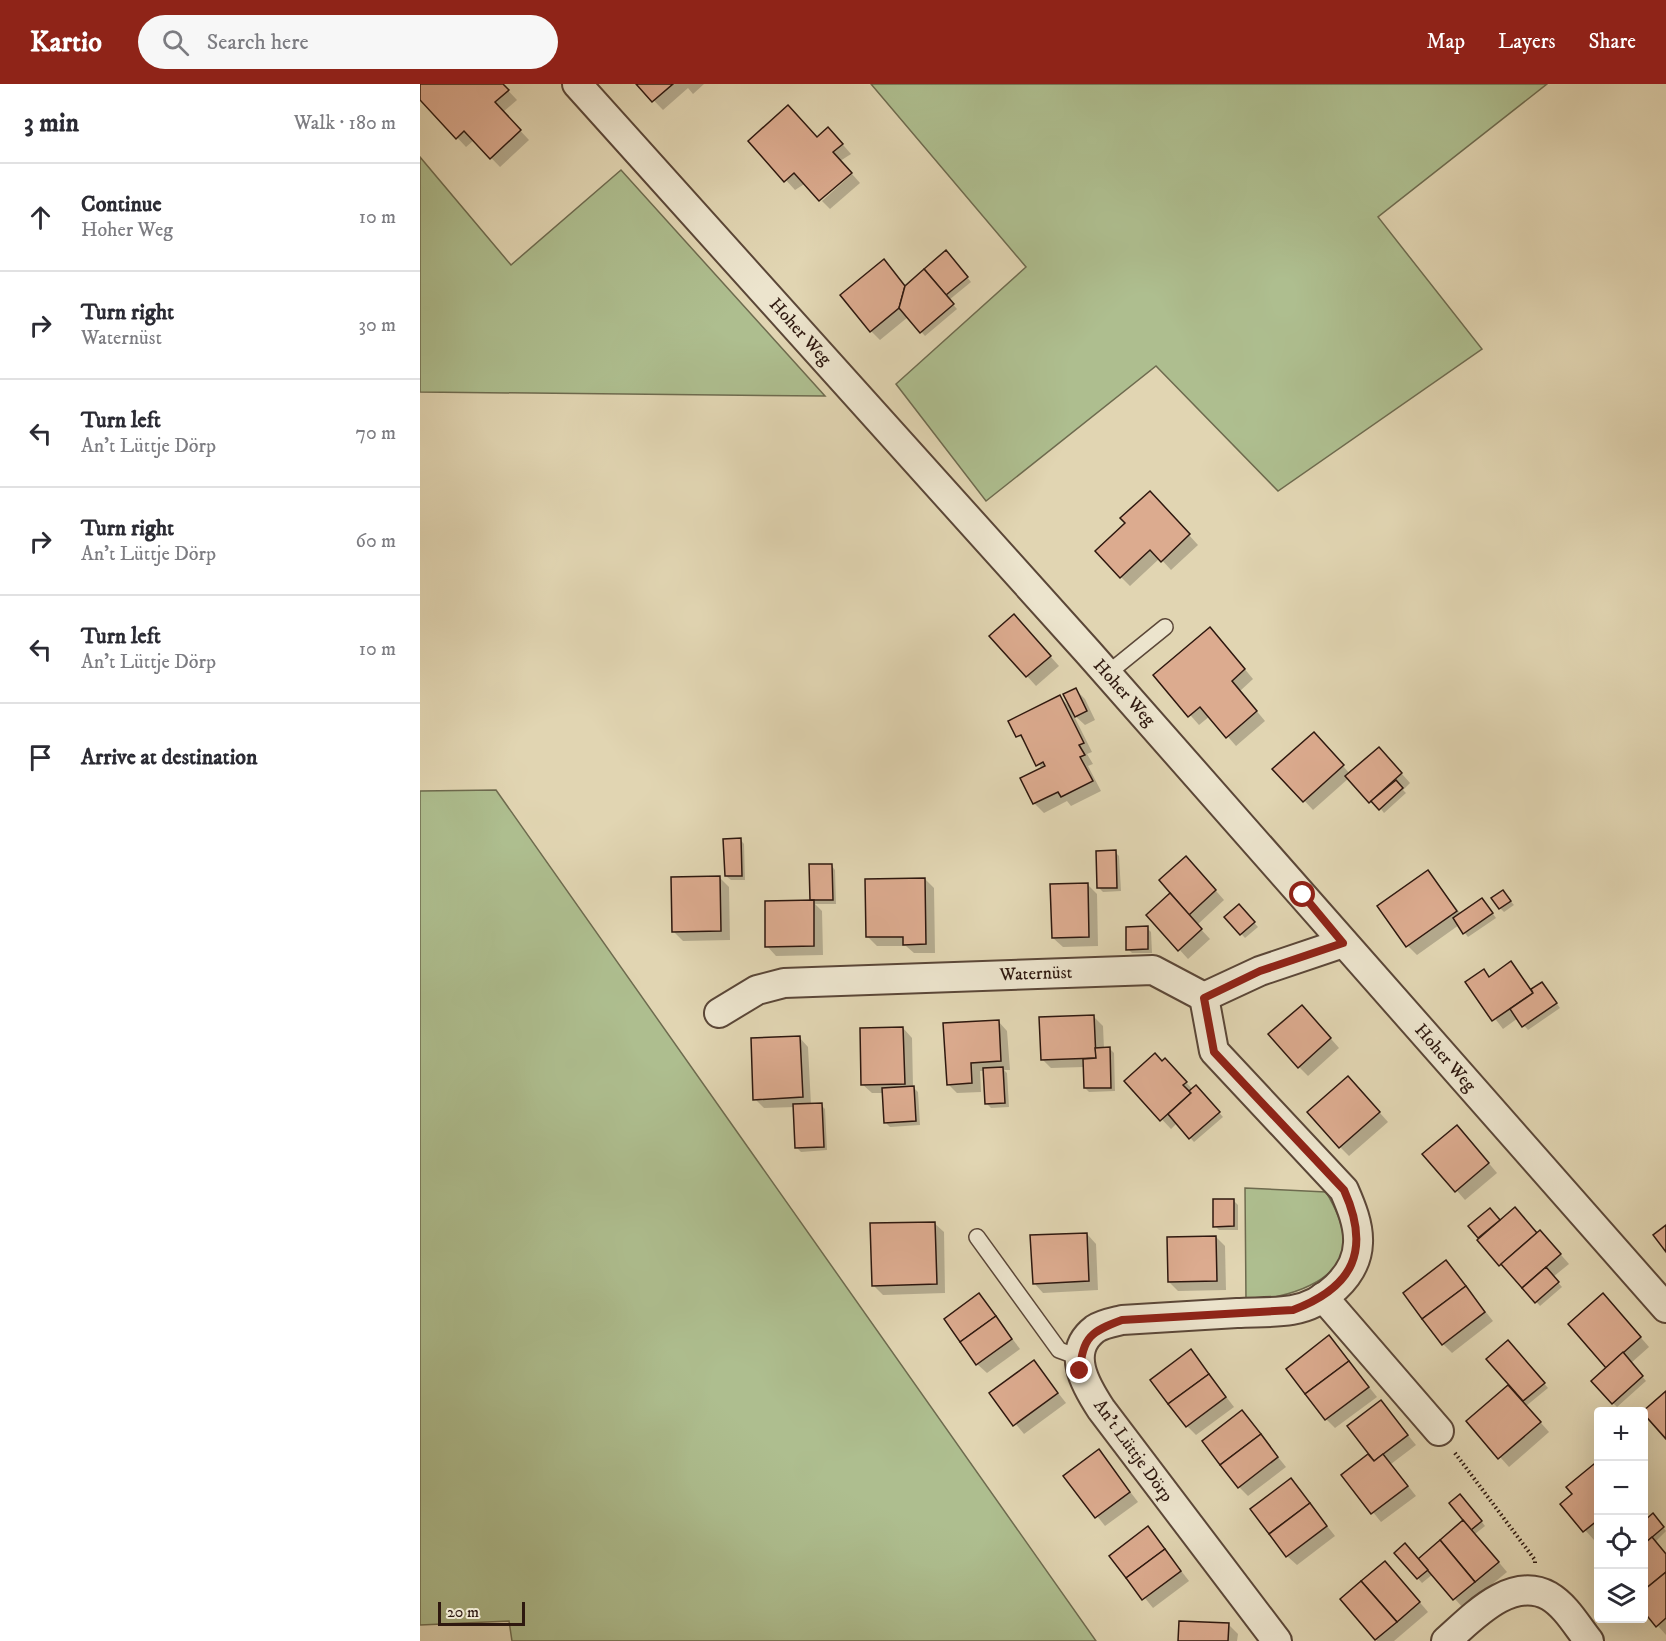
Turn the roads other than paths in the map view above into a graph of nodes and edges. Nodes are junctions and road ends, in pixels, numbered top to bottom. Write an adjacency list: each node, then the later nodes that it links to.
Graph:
1 (577, 84): 3 (street, Hoher Weg)
2 (1165, 627): 3 (lane)
3 (1107, 674): 4 (street, Hoher Weg)
4 (1343, 943): 5 (street); 9 (street, Hoher Weg)
5 (1204, 998): 6 (street, Waternüst); 8 (street)
6 (719, 1013)
7 (977, 1237): 10 (lane)
8 (1323, 1297): 10 (street); 11 (street)
9 (1666, 1308)
10 (1081, 1358): 12 (street, An't Lüttje Dörp)
11 (1439, 1431)
12 (1277, 1641)
13 (1446, 1641): 14 (street)
14 (1589, 1641)

